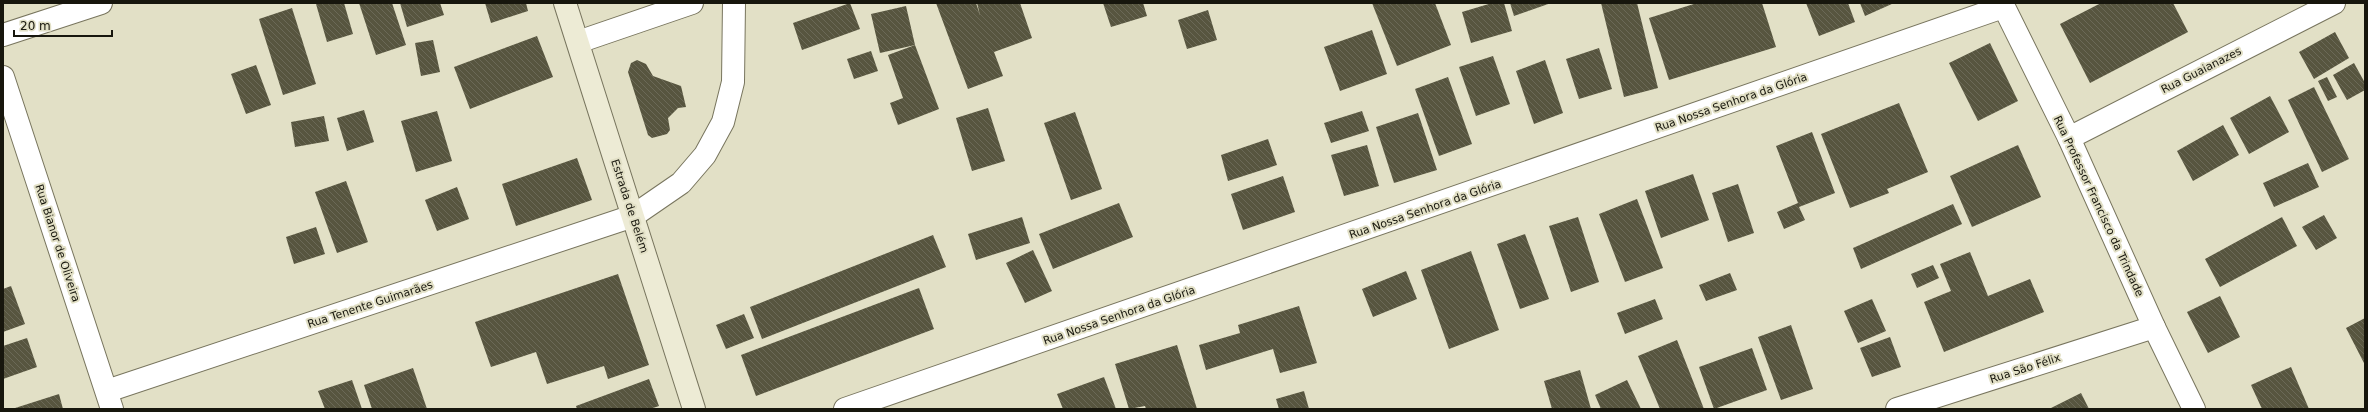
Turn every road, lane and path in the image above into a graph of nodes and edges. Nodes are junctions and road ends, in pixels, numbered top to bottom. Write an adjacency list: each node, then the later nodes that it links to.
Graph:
1 (100, 3): 7 (street)
2 (565, 3): 8 (main road, Estrada de Belém)
3 (692, 3): 8 (street)
4 (734, 3): 11 (street, Rua Tenente Guimarães)
5 (2334, 3): 10 (street, Rua Guaianazes)
6 (2003, 5): 10 (street, Rua Professor Francisco da Trindade); 15 (street, Rua Nossa Senhora da Glória)
7 (3, 35)
8 (578, 42): 11 (main road, Estrada de Belém)
9 (3, 77): 13 (street, Rua Bianor de Oliveira)
10 (2069, 138): 12 (street, Rua Professor Francisco da Trindade)
11 (633, 216): 13 (street, Rua Tenente Guimarães); 14 (main road, Estrada de Belém)
12 (2154, 327): 16 (street, Rua São Félix); 17 (street, Rua Professor Francisco da Trindade)
13 (110, 400)
14 (694, 409)
15 (845, 409)
16 (1897, 409)
17 (2194, 409)

